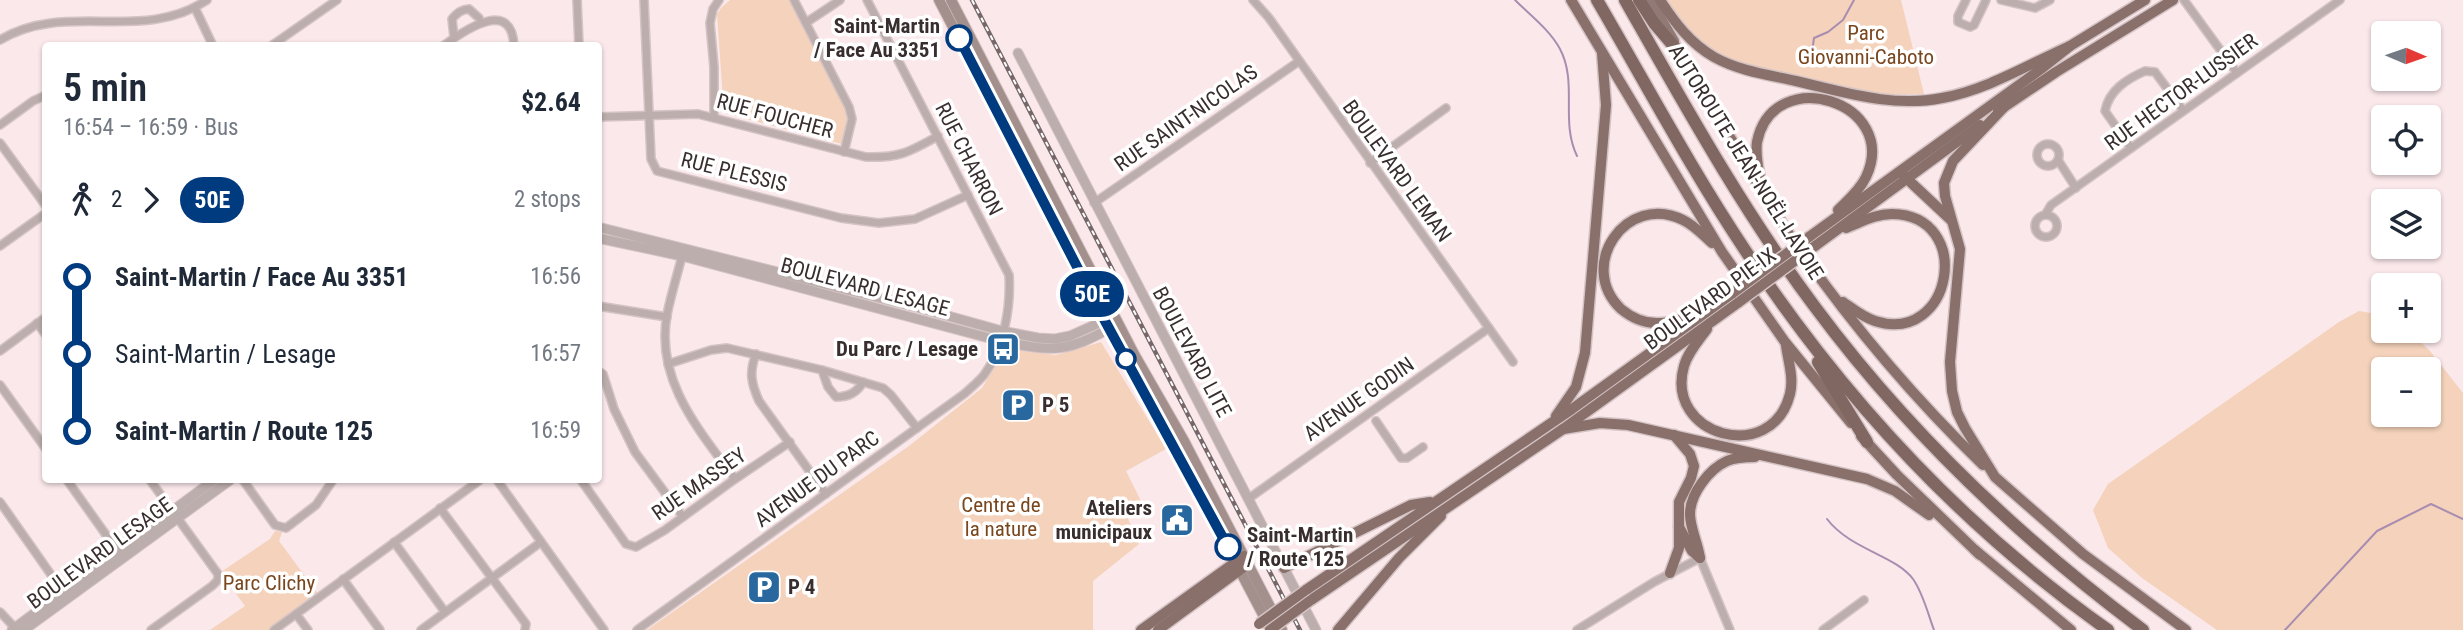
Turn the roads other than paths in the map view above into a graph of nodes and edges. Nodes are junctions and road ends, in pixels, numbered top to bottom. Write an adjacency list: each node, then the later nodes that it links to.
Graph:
1 (207, 0): 27 (street)
2 (337, 0): 35 (street)
3 (569, 0): 25 (street)
4 (644, 0): 49 (street, RUE PLESSIS)
5 (719, 0): 51 (street)
6 (794, 0): 30 (street)
7 (840, 0): 30 (street)
8 (867, 0): 53 (street, RUE CHARRON)
9 (939, 0): 81 (main road)
10 (951, 0): 81 (main road)
11 (1253, 0): 43 (street, BOULEVARD LEMAN)
12 (1571, 0): 41 (highway)
13 (1625, 0): 162 (highway, AUTOROUTE JEAN-NOËL-LAVOIE)
14 (1639, 0): 42 (highway)
15 (1650, 0): 42 (main road)
16 (1660, 0): 39 (highway)
17 (1966, 0): 18 (street)
18 (1986, 0)
19 (2001, 0): 20 (street)
20 (2049, 0)
21 (2145, 0): 28 (highway, BOULEVARD PIE-IX)
22 (2173, 0): 31 (highway, BOULEVARD PIE-IX)
23 (2184, 0): 44 (street)
24 (2340, 0): 44 (street, RUE HECTOR-LUSSIER)
25 (577, 4): 38 (street)
26 (1598, 4): 77 (highway, AUTOROUTE JEAN-NOËL-LAVOIE)
27 (195, 8): 33 (street); 34 (street)
28 (2126, 11): 31 (highway); 39 (highway, BOULEVARD PIE-IX)
29 (479, 18): 32 (street); 32 (street); 37 (street)
30 (807, 22): 56 (street)
31 (2132, 25): 46 (highway, BOULEVARD PIE-IX)
32 (454, 37): 36 (street)
33 (0, 40)
34 (212, 42)
35 (277, 42)
36 (448, 42)
37 (514, 42)
38 (579, 42)
39 (2070, 46): 59 (highway, BOULEVARD PIE-IX)
40 (1018, 53): 64 (street, BOULEVARD LITE)
41 (1602, 53): 74 (highway); 96 (highway)
42 (1684, 58): 61 (highway)
43 (1298, 62): 58 (street, BOULEVARD LEMAN); 64 (street, RUE SAINT-NICOLAS)
44 (2237, 73): 48 (street, RUE HECTOR-LUSSIER)
45 (42, 97): 52 (street)
46 (2004, 107): 59 (highway, BOULEVARD PIE-IX); 67 (highway)
47 (1446, 108): 58 (street)
48 (2183, 110): 55 (street, RUE HECTOR-LUSSIER); 55 (street)
49 (650, 114): 50 (street, RUE FOUCHER); 51 (street, RUE FOUCHER); 62 (street, RUE PLESSIS)
50 (602, 117)
51 (714, 118): 56 (street, RUE FOUCHER)
52 (0, 125)
53 (937, 136): 56 (street, RUE FOUCHER); 62 (street, RUE CHARRON)
54 (0, 143): 63 (street)
55 (2131, 148): 60 (street, RUE HECTOR-LUSSIER)
56 (844, 152)
57 (2058, 160): 60 (street)
58 (1370, 163): 83 (street, BOULEVARD LEMAN)
59 (1903, 175): 67 (highway); 69 (highway, BOULEVARD PIE-IX); 71 (highway, BOULEVARD PIE-IX)
60 (2076, 188): 65 (street, RUE HECTOR-LUSSIER)
61 (1762, 192): 71 (highway); 75 (highway)
62 (968, 195): 85 (street, RUE CHARRON)
63 (42, 201)
64 (1094, 203): 117 (street, BOULEVARD LITE)
65 (2045, 215)
66 (42, 216): 72 (street)
67 (1953, 222): 105 (highway)
68 (602, 228): 73 (street, BOULEVARD LESAGE)
69 (1835, 231): 71 (highway, BOULEVARD PIE-IX); 75 (highway)
70 (602, 239): 73 (street, BOULEVARD LESAGE)
71 (1812, 239): 79 (highway, BOULEVARD PIE-IX, bridge)
72 (0, 246)
73 (683, 252): 78 (street); 85 (street, BOULEVARD LESAGE)
74 (1721, 252): 79 (highway); 86 (highway)
75 (1832, 294): 105 (highway)
76 (602, 307): 78 (street)
77 (1789, 314): 101 (highway); 161 (highway, AUTOROUTE JEAN-NOËL-LAVOIE)
78 (667, 317): 90 (street)
79 (1709, 317): 86 (highway); 96 (highway, BOULEVARD PIE-IX); 98 (highway, BOULEVARD PIE-IX)
80 (42, 320): 82 (street)
81 (1112, 322): 85 (street, BOULEVARD LESAGE); 130 (main road)
82 (37, 323): 84 (street); 87 (street)
83 (1489, 328): 89 (street, BOULEVARD LEMAN); 117 (street, AVENUE GODIN)
84 (42, 330)
85 (1001, 336): 97 (street, AVENUE DU PARC)
86 (1785, 342): 101 (highway)
87 (0, 351)
88 (756, 354): 90 (street); 91 (street); 100 (street)
89 (1513, 362)
90 (668, 363): 106 (street)
91 (822, 370): 93 (street); 93 (street)
92 (602, 373): 123 (street)
93 (863, 382): 97 (street)
94 (0, 385): 102 (street)
95 (1376, 421): 103 (street)
96 (1553, 421): 118 (highway, BOULEVARD PIE-IX)
97 (917, 428): 116 (street, AVENUE DU PARC)
98 (1563, 429): 99 (highway); 119 (highway, BOULEVARD PIE-IX)
99 (1674, 435): 104 (highway); 124 (highway)
100 (790, 442): 106 (street, RUE MASSEY); 116 (street)
101 (1867, 442): 128 (highway)
102 (42, 443)
103 (1423, 447)
104 (1767, 456): 128 (highway); 129 (highway)
105 (1995, 477): 163 (highway)
106 (734, 479): 123 (street, RUE MASSEY)
107 (69, 483): 127 (street)
108 (152, 483): 122 (street)
109 (211, 483): 122 (street, BOULEVARD LESAGE)
110 (225, 483): 122 (street, BOULEVARD LESAGE)
111 (245, 483): 112 (street)
112 (331, 483)
113 (476, 483): 121 (street)
114 (499, 483): 126 (street)
115 (583, 483): 123 (street, RUE MASSEY)
116 (826, 494): 150 (street, AVENUE DU PARC)
117 (1248, 499): 131 (street, BOULEVARD LITE)
118 (1436, 500): 131 (highway); 136 (highway, BOULEVARD PIE-IX)
119 (1455, 501): 136 (highway, BOULEVARD PIE-IX); 156 (highway)
120 (0, 502): 135 (street)
121 (440, 508): 125 (street); 133 (street)
122 (175, 514): 127 (street, BOULEVARD LESAGE); 143 (street)
123 (683, 517)
124 (1679, 527): 129 (highway); 132 (highway)
125 (394, 542): 134 (street); 139 (street)
126 (541, 542): 133 (street); 149 (street)
127 (120, 554): 135 (street, BOULEVARD LESAGE)
128 (1980, 555): 160 (highway)
129 (1700, 558): 132 (street); 158 (street)
130 (1242, 563): 151 (highway); 152 (highway); 153 (main road); 154 (main road)
131 (1284, 568): 155 (street, BOULEVARD LITE)
132 (1670, 573): 157 (street)
133 (492, 578): 139 (street); 148 (street)
134 (343, 579): 140 (street); 146 (street)
135 (65, 594): 142 (street, BOULEVARD LESAGE)
136 (1309, 595): 141 (highway, BOULEVARD PIE-IX, bridge); 153 (highway, BOULEVARD PIE-IX, bridge)
137 (1864, 600): 159 (street)
138 (0, 612): 142 (street)
139 (445, 612): 147 (street)
140 (296, 614): 144 (street); 145 (street)
141 (1255, 627)
142 (17, 629)
143 (151, 630)
144 (274, 630)
145 (308, 630)
146 (380, 630)
147 (421, 630)
148 (525, 630)
149 (604, 630)
150 (637, 630)
151 (1142, 630)
152 (1158, 630)
153 (1270, 630)
154 (1282, 630)
155 (1317, 630)
156 (1338, 630)
157 (1577, 630)
158 (1730, 630)
159 (1823, 630)
160 (2071, 630)
161 (2108, 630)
162 (2143, 630)
163 (2186, 630)

